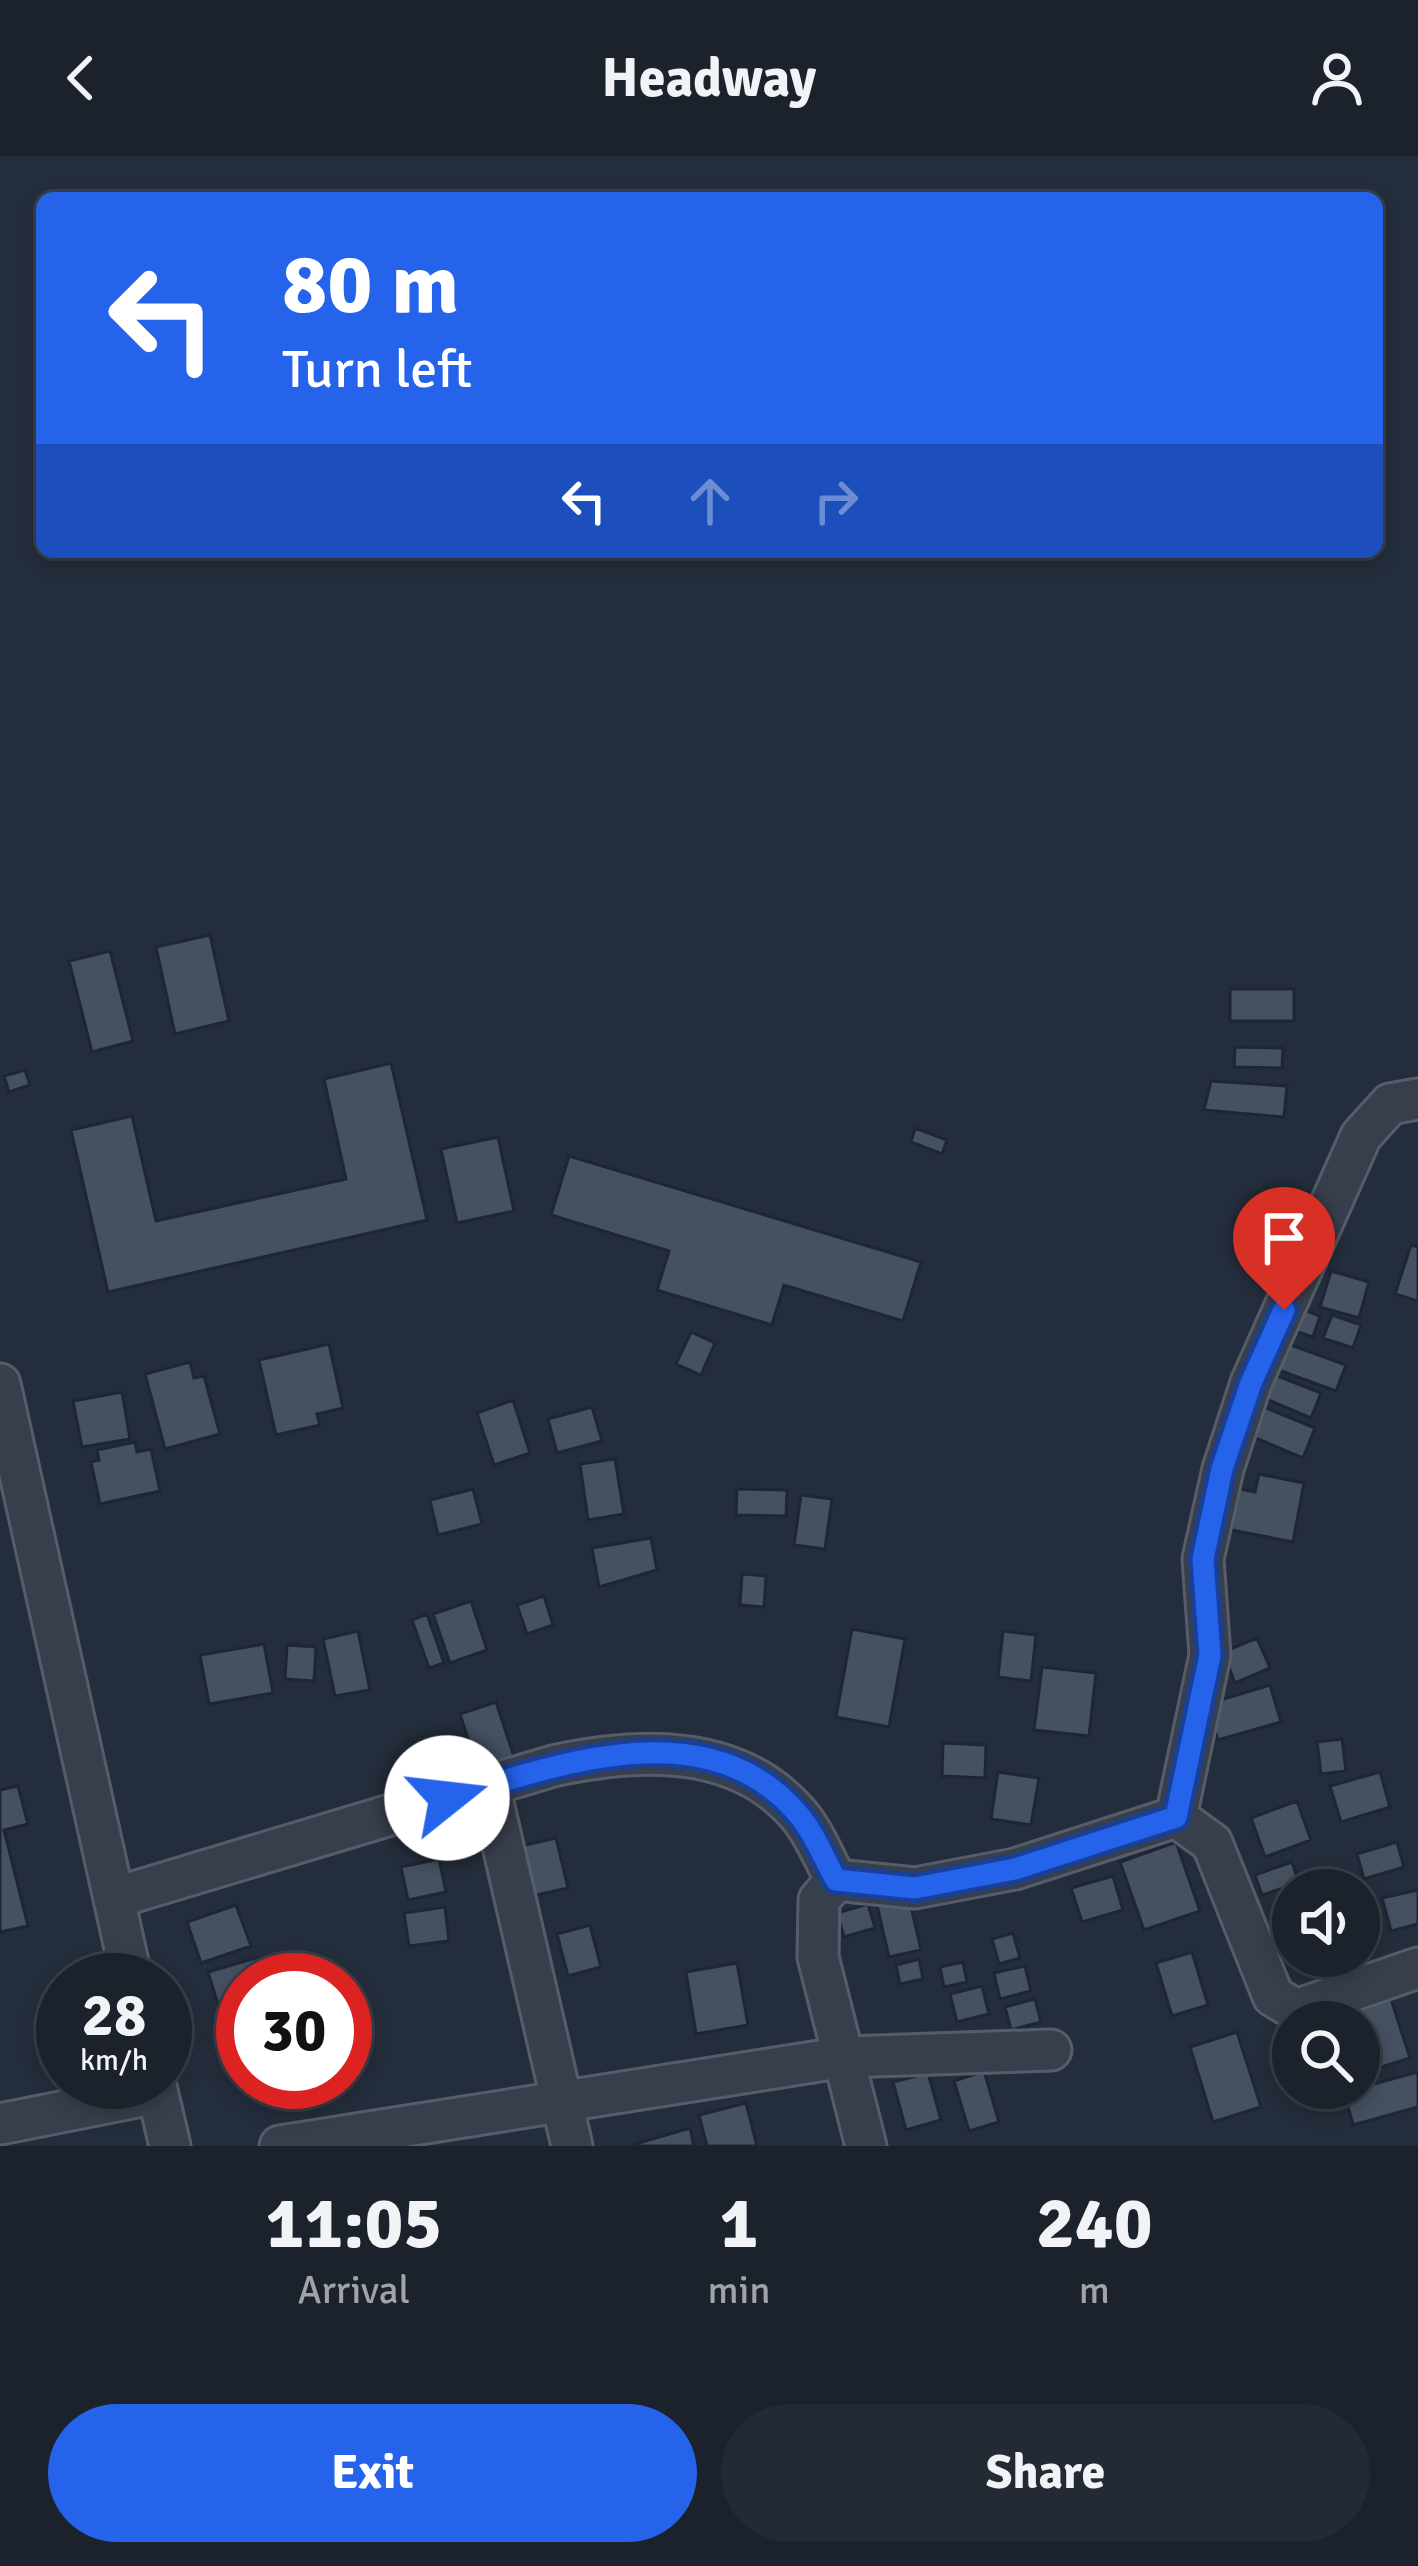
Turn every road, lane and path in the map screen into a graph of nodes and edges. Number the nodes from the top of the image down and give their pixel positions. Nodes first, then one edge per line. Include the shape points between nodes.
1 (1418, 1099) edge
2 (0, 1384) edge
3 (489, 1785) junction
4 (1176, 1817) junction
5 (836, 1880) junction
6 (114, 1898) junction
7 (126, 1953) edge
8 (1418, 1968) edge
9 (1051, 2050) dead end
10 (845, 2057) junction
11 (563, 2099) junction
12 (65, 2109) edge
13 (161, 2109) edge
14 (0, 2124) edge
15 (170, 2146) edge
16 (280, 2146) edge
17 (572, 2146) edge
18 (866, 2146) edge

1 - 4 street via 1390,1104 1361,1136 1251,1383 1222,1469 1203,1559 1210,1655
2 - 6 street
3 - 5 street via 619,1752 666,1751 743,1773 798,1814
3 - 6 street
3 - 11 street
4 - 5 street via 1015,1869 935,1885
4 - 8 street via 1212,1843 1274,1996 1296,2010
5 - 10 street via 819,1900 818,1957
6 - 7 street
9 - 10 street
10 - 11 street
10 - 18 street
11 - 16 street
11 - 17 street
12 - 14 street
13 - 15 street

